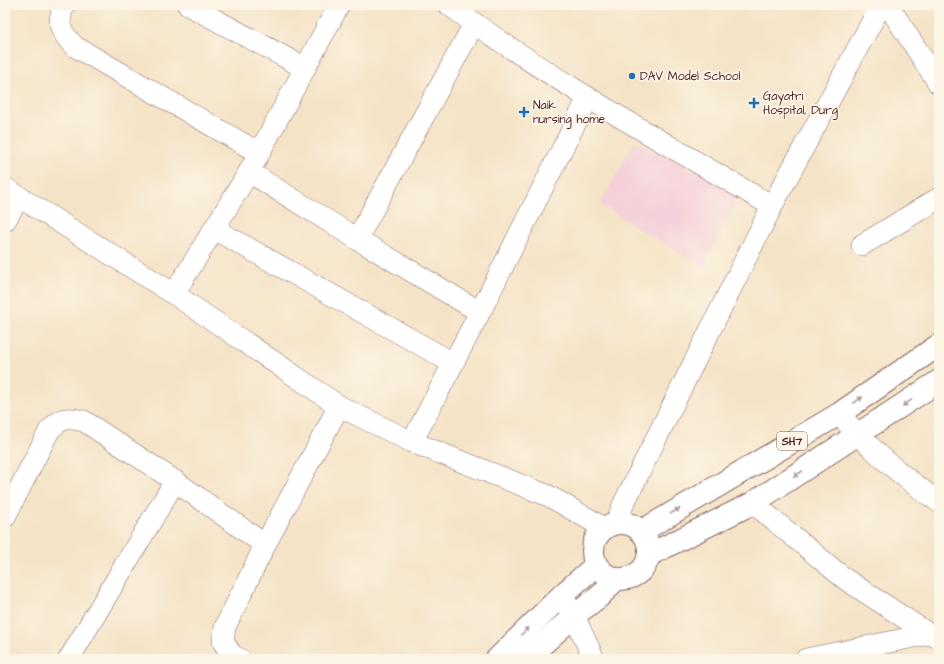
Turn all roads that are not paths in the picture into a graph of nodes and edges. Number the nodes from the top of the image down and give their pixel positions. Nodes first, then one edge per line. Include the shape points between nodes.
1 (64, 5) edge
2 (188, 5) edge
3 (449, 5) edge
4 (881, 5) edge
5 (888, 5) edge
6 (338, 6) edge
7 (474, 24) junction
8 (305, 68) junction
9 (939, 84) edge
10 (588, 98) junction
11 (259, 153) junction
12 (249, 172) junction
13 (12, 193) edge
14 (939, 198) edge
15 (772, 206) junction
16 (5, 221) edge
17 (214, 229) junction
18 (357, 239) junction
19 (862, 245) dead end
20 (174, 294) junction
21 (480, 312) junction
22 (939, 345) edge
23 (453, 363) junction
24 (939, 381) edge
25 (339, 406) junction
26 (839, 414) junction
27 (858, 435) junction
28 (412, 442) junction
29 (176, 481) junction
30 (939, 502) edge
31 (753, 503) junction
32 (5, 517) edge
33 (610, 525) junction
34 (642, 531) junction
35 (264, 545) junction
36 (649, 556) junction
37 (596, 565) junction
38 (616, 579) junction
39 (562, 595) junction
40 (574, 616) junction
41 (934, 636) edge
42 (68, 659) edge
43 (240, 659) edge
44 (497, 659) edge
45 (526, 659) edge
46 (594, 659) edge
47 (806, 659) edge

1 - 11 street via 60,24 64,35 74,46
2 - 8 street
3 - 7 street
4 - 15 street
5 - 9 street
6 - 8 street
7 - 10 street
7 - 18 street
8 - 11 street
10 - 15 street
10 - 21 street
11 - 12 street
12 - 17 street
12 - 18 street
13 - 16 street
13 - 20 street
14 - 19 street
15 - 33 street
17 - 20 street
17 - 23 street
18 - 21 street
20 - 25 street
21 - 23 street
26 -> 22 main road, SH7
23 - 28 street
24 -> 27 main road, SH7
25 - 28 street
25 - 35 street
26 - 27 street
34 -> 26 main road, SH7
27 - 30 street via 915,486
27 -> 31 main road, SH7
28 - 33 street via 549,496
29 - 32 street via 84,421 70,418 59,420 49,431
29 - 35 street
29 - 42 street
31 - 36 main road, SH7
31 - 41 street via 845,579
33 - 34 main road via 630,523
33 - 37 main road via 595,538 592,552
34 - 36 main road via 648,542
35 - 43 street via 225,628 223,642 233,656
36 - 38 main road via 647,564 637,574 625,579
37 - 38 main road via 601,572
37 - 39 main road
38 - 40 main road via 600,596
39 - 40 street
44 -> 39 main road
40 - 45 main road
40 - 46 street
41 - 47 street

